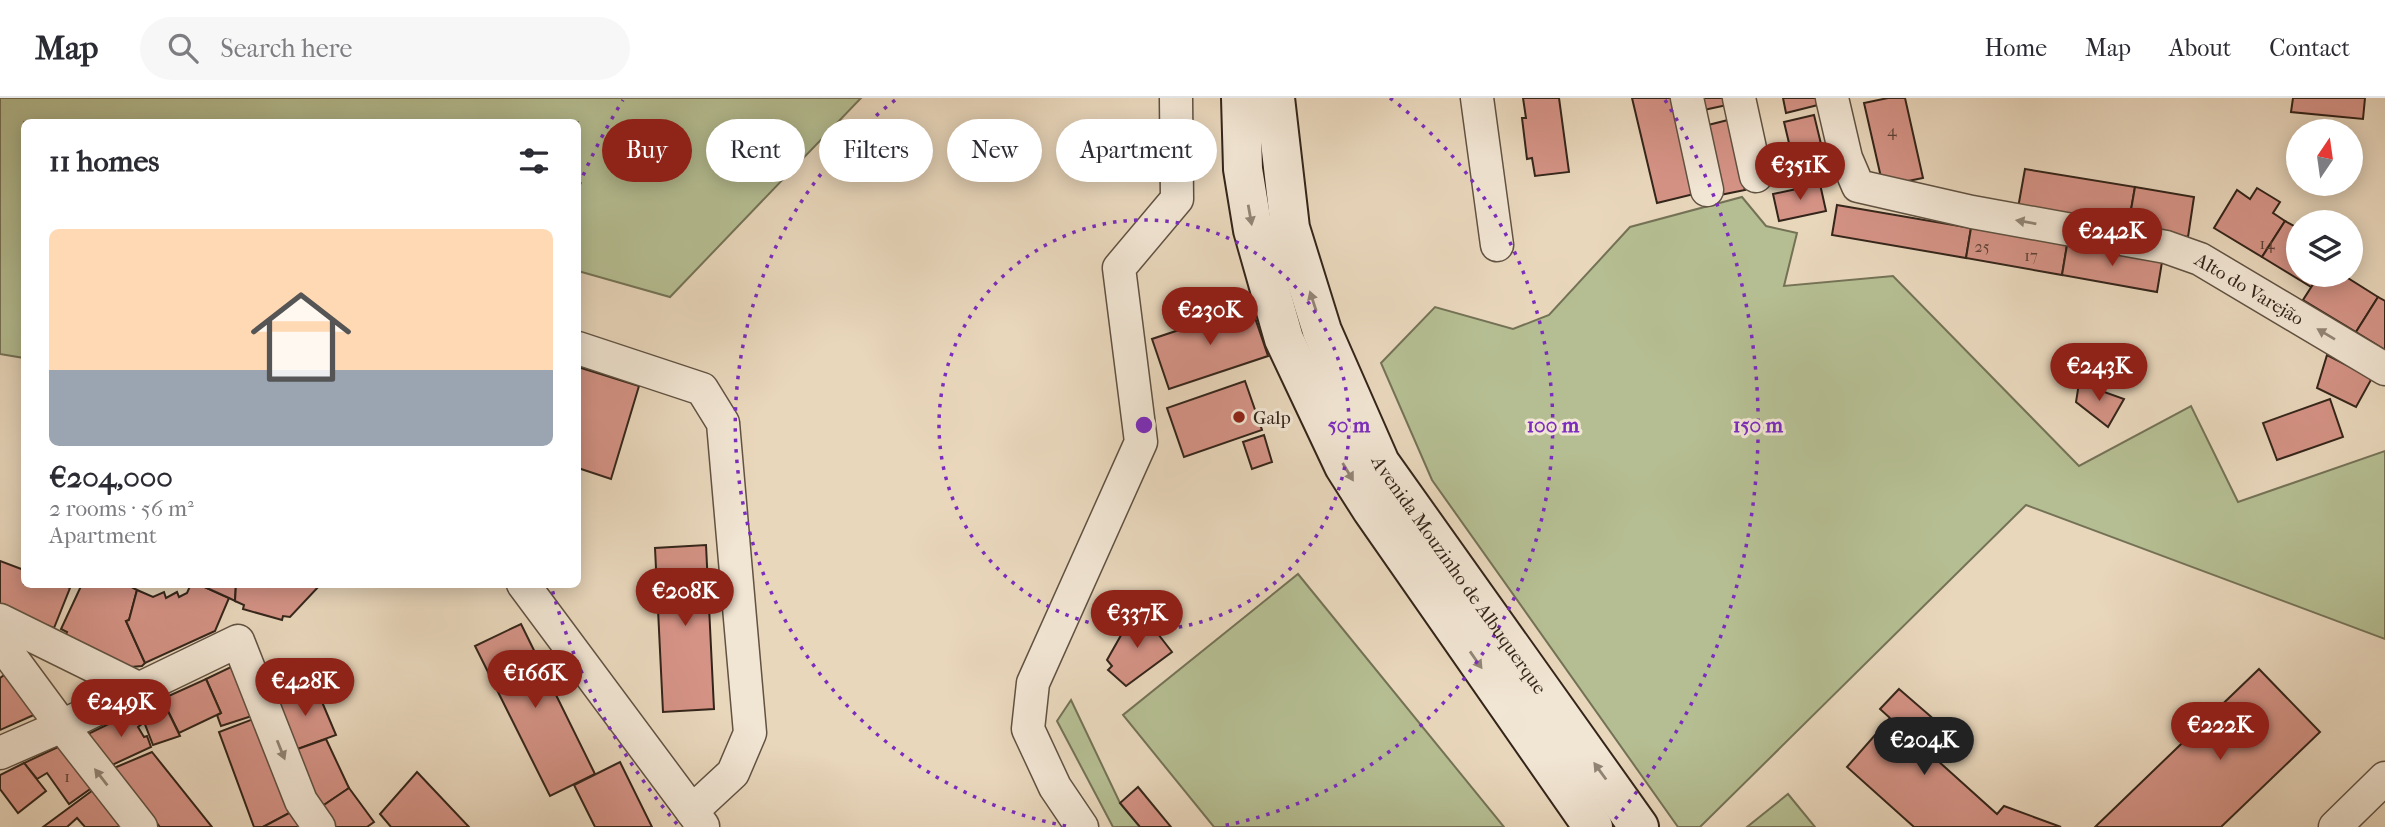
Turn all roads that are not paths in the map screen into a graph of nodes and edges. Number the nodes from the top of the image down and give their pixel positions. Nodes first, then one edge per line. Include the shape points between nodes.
1 (1176, 98) edge
2 (1241, 98) edge
3 (1275, 98) edge
4 (1477, 98) edge
5 (1687, 98) edge
6 (1739, 98) edge
7 (1832, 98) edge
8 (1756, 176) dead end
9 (1707, 190) dead end
10 (1497, 245) dead end
11 (581, 349) edge
12 (2385, 369) edge
13 (526, 588) edge
14 (0, 620) edge
15 (0, 642) edge
16 (140, 689) junction
17 (62, 726) junction
18 (0, 753) edge
19 (2385, 778) edge
20 (698, 819) edge
21 (141, 827) edge
22 (320, 827) edge
23 (1083, 827) edge
24 (1593, 827) edge
25 (1639, 827) edge
26 (2335, 827) edge

1 - 23 street via 1177,199 1119,268 1141,442 1032,683 1028,729 1055,787
2 -> 24 main road, Avenida Mouzinho de Albuquerque via 1243,169 1253,230 1284,339 1339,455 1372,510
25 -> 3 main road, Avenida Mouzinho de Albuquerque via 1380,463 1322,331 1290,228
4 - 10 street
5 - 9 street
6 - 8 street
12 -> 7 street, Alto do Varejão via 2200,259 2166,247 1858,186 1846,158
11 - 20 street via 702,389 723,423 750,733 733,772
13 - 20 street
14 - 16 street
15 - 17 street
16 - 17 street
16 -> 22 street via 238,641 301,801
17 - 18 street
21 -> 17 street
19 - 26 street

